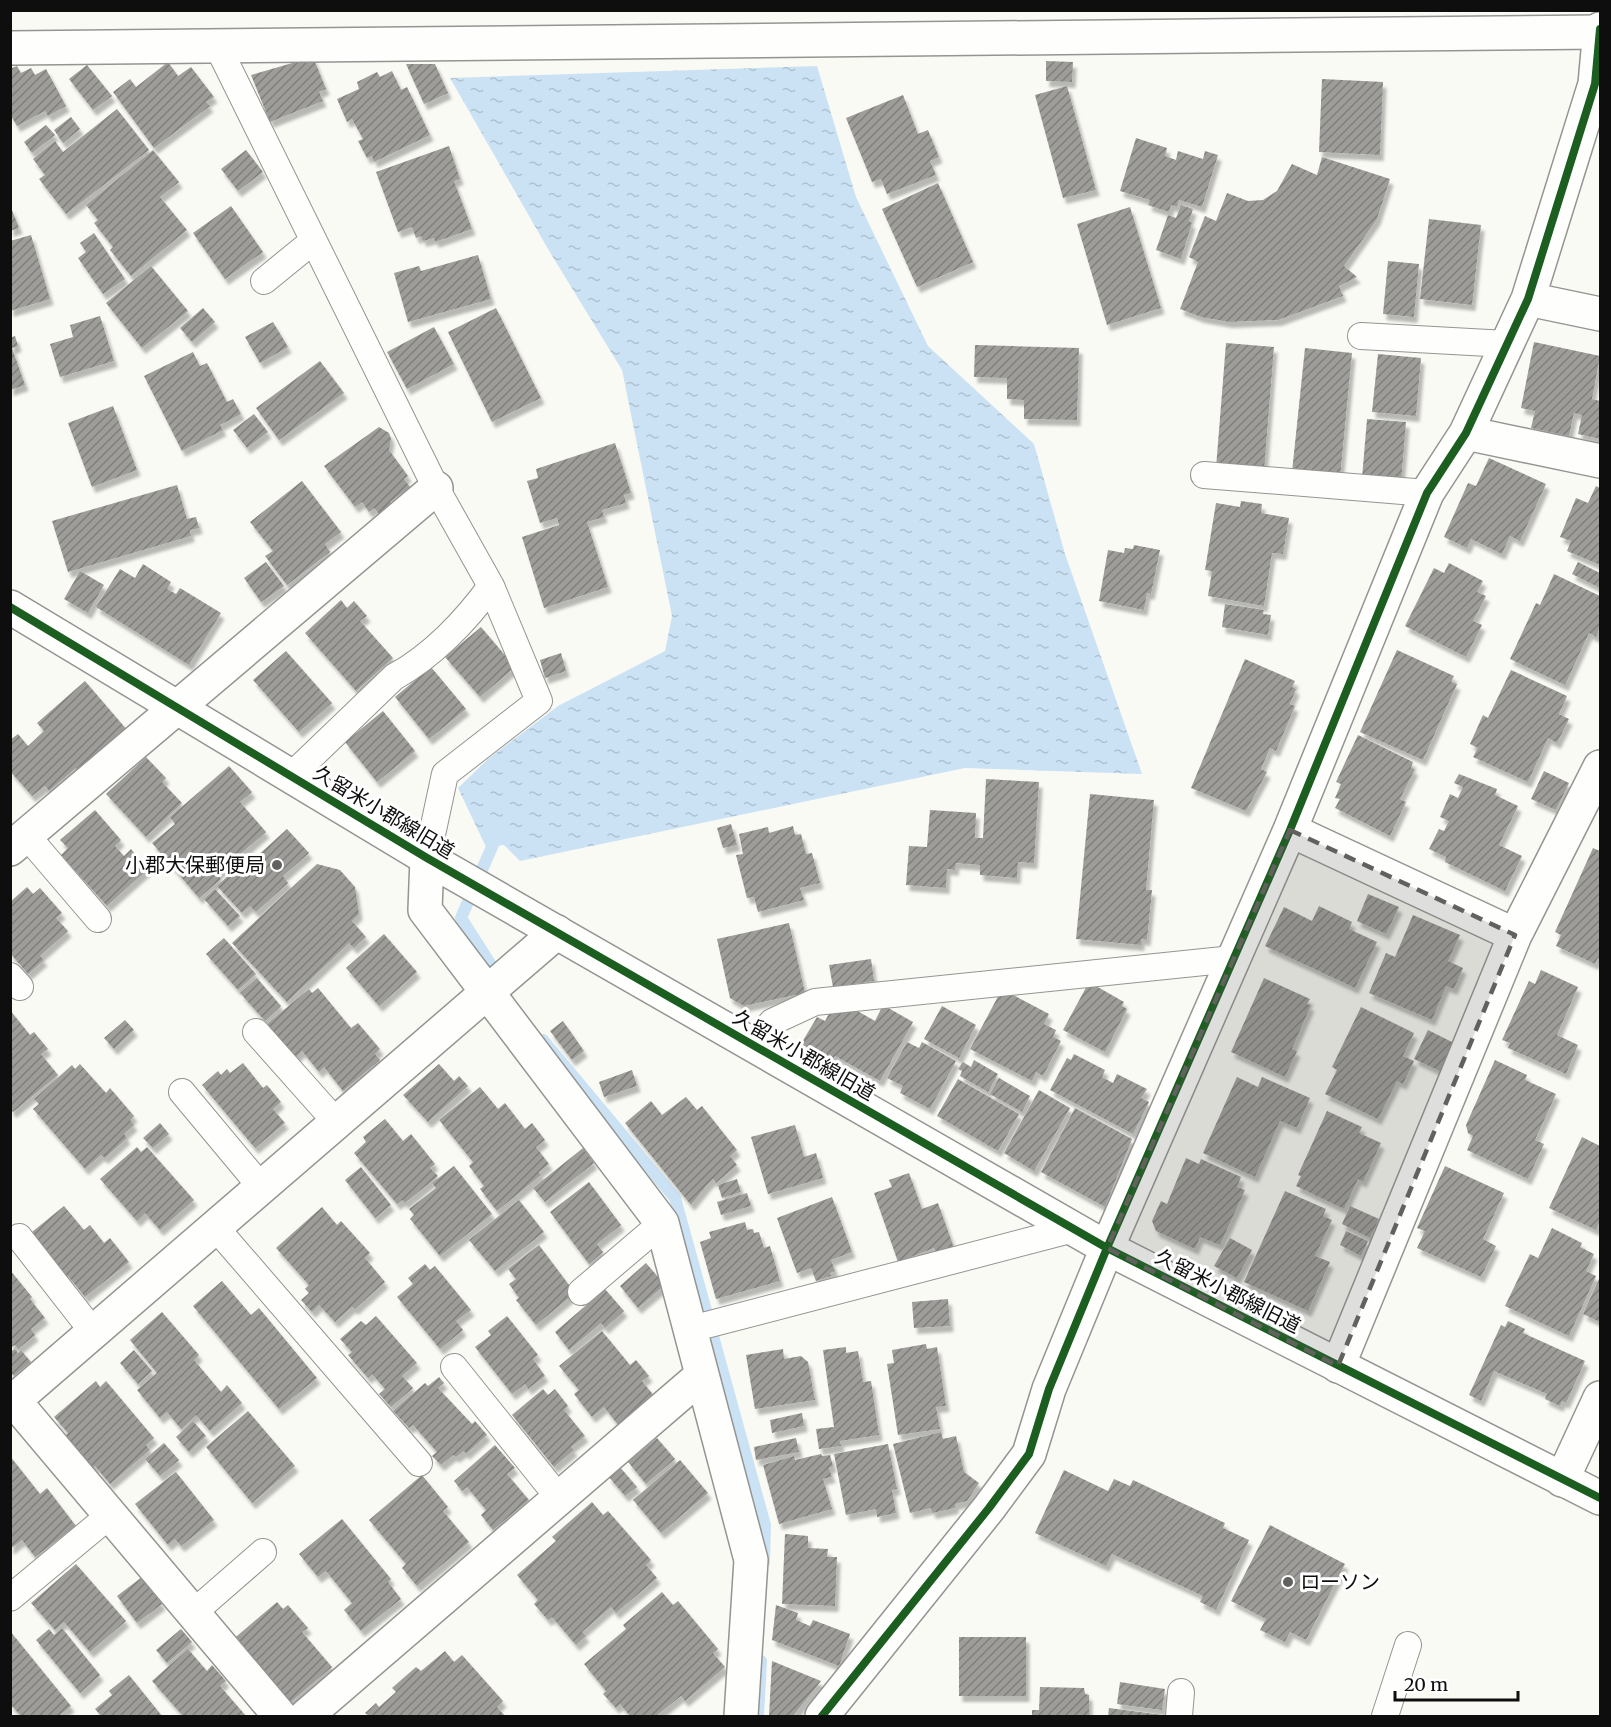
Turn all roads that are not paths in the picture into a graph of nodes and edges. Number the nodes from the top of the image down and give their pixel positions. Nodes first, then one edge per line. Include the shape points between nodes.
1 (1600, 31) edge
2 (217, 45) junction
3 (10, 48) edge
4 (1598, 85) edge
5 (313, 241) junction
6 (264, 281) dead end
7 (1528, 299) junction
8 (1600, 314) edge
9 (1361, 336) dead end
10 (1507, 344) junction
11 (1466, 433) junction
12 (1600, 460) edge
13 (1204, 475) dead end
14 (436, 488) junction
15 (1427, 493) junction
16 (491, 586) junction
17 (10, 607) edge
18 (179, 708) junction
19 (1600, 767) edge
20 (291, 776) junction
21 (1290, 830) junction
22 (19, 842) edge
23 (427, 858) junction
24 (98, 919) dead end
25 (557, 932) junction
26 (1515, 935) junction
27 (1233, 959) junction
28 (487, 995) junction
29 (256, 1032) dead end
30 (753, 1045) junction
31 (182, 1092) dead end
32 (337, 1123) junction
33 (262, 1188) junction
34 (662, 1223) junction
35 (216, 1228) junction
36 (1074, 1229) junction
37 (19, 1237) dead end
38 (1107, 1248) junction
39 (581, 1293) dead end
40 (691, 1329) junction
41 (94, 1333) junction
42 (454, 1366) dead end
43 (1338, 1366) junction
44 (702, 1376) junction
45 (1600, 1398) edge
46 (12, 1401) edge
47 (419, 1463) dead end
48 (1562, 1480) junction
49 (559, 1498) junction
50 (1600, 1498) edge
51 (110, 1515) junction
52 (263, 1552) dead end
53 (10, 1598) edge
54 (193, 1613) junction
55 (1408, 1645) dead end
56 (280, 1716) edge
57 (306, 1716) edge
58 (741, 1716) edge
59 (822, 1716) edge
60 (1385, 1716) edge

1 - 2 street
1 - 4 street
2 - 3 street
2 - 5 lane
4 - 7 street
5 - 6 lane
5 - 14 lane
7 - 8 street
7 - 10 street
9 - 10 lane
10 - 11 street
11 - 12 street
11 - 15 street
13 - 15 lane
14 - 16 lane
14 - 18 street
15 - 21 street
16 - 20 lane via 473,612 414,666 394,676
16 - 23 lane via 538,701 446,774
17 - 18 street, 久留米小郡線旧道
18 - 20 street, 久留米小郡線旧道
18 - 22 street
19 - 26 street
20 - 23 street, 久留米小郡線旧道
21 - 26 street
21 - 27 street
22 - 24 lane
23 - 25 street, 久留米小郡線旧道
23 - 28 street via 425,910
25 - 28 street
25 - 30 street, 久留米小郡線旧道
26 - 43 street
27 - 30 lane via 815,1002 772,1022
27 - 38 street
28 - 32 street
28 - 34 street
29 - 32 lane
30 - 36 street, 久留米小郡線旧道
31 - 33 lane
32 - 33 street
33 - 35 street
34 - 39 lane
34 - 40 street
35 - 41 street
35 - 47 lane
36 - 38 street, 久留米小郡線旧道
36 - 40 lane
37 - 41 lane
38 - 43 street, 久留米小郡線旧道
38 - 59 street via 1049,1389 1029,1454
40 - 44 street
41 - 46 street
42 - 49 lane
43 - 48 street, 久留米小郡線旧道
44 - 49 street
44 - 58 street via 751,1560
45 - 48 street
46 - 51 street
48 - 50 street, 久留米小郡線旧道
49 - 57 street
51 - 53 lane
51 - 54 street
52 - 54 lane
54 - 56 street
55 - 60 lane

